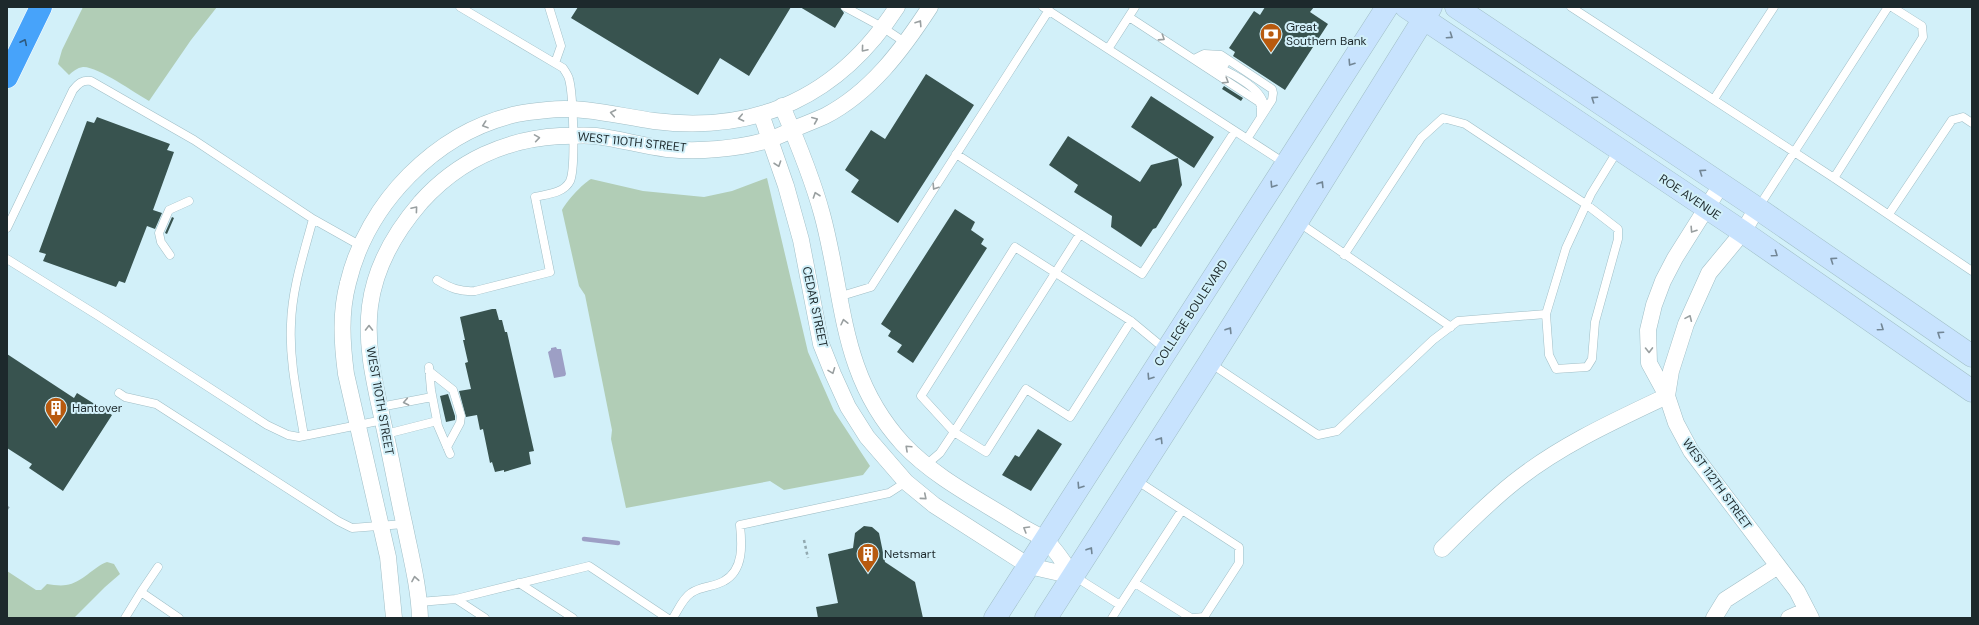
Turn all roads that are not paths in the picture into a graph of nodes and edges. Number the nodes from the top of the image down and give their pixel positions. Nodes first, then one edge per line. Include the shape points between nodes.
1 (40, 7) edge
2 (460, 7) edge
3 (550, 7) edge
4 (845, 7) edge
5 (897, 7) edge
6 (930, 7) edge
7 (1135, 7) edge
8 (1387, 7) edge
9 (1406, 7) edge
10 (1456, 7) edge
11 (1571, 7) edge
12 (1774, 7) edge
13 (1888, 7) edge
14 (1892, 7) edge
15 (1046, 9) edge
16 (1427, 13) edge
17 (1129, 16) junction
18 (882, 27) junction
19 (906, 43) junction
20 (1108, 49) junction
21 (1194, 59) junction
22 (555, 63) junction
23 (7, 77) edge
24 (1714, 99) junction
25 (782, 106) junction
26 (572, 109) junction
27 (1263, 113) junction
28 (761, 114) junction
29 (1972, 123) edge
30 (792, 130) junction
31 (1235, 131) junction
32 (572, 136) junction
33 (770, 139) junction
34 (1247, 139) junction
35 (1619, 149) junction
36 (1795, 152) junction
37 (956, 154) junction
38 (1287, 164) junction
39 (1834, 178) junction
40 (1721, 185) junction
41 (189, 201) dead end
42 (1587, 205) junction
43 (1707, 208) junction
44 (1757, 208) junction
45 (1889, 214) junction
46 (314, 219) junction
47 (1297, 222) junction
48 (7, 228) edge
49 (1743, 232) junction
50 (1080, 234) junction
51 (361, 246) junction
52 (170, 255) dead end
53 (1344, 255) junction
54 (7, 259) edge
55 (1972, 271) edge
56 (1056, 272) junction
57 (437, 280) dead end
58 (838, 297) junction
59 (1546, 314) junction
60 (1131, 321) junction
61 (1451, 327) junction
62 (1167, 351) junction
63 (1972, 356) edge
64 (1209, 363) junction
65 (1972, 392) edge
66 (119, 393) dead end
67 (1667, 396) junction
68 (432, 397) junction
69 (383, 420) junction
70 (437, 422) junction
71 (357, 426) junction
72 (954, 432) junction
73 (304, 436) junction
74 (926, 465) junction
75 (1134, 480) junction
76 (906, 482) junction
77 (1182, 510) junction
78 (404, 524) junction
79 (380, 527) junction
80 (1046, 540) junction
81 (1442, 549) dead end
82 (1029, 566) junction
83 (1778, 566) junction
84 (158, 568) dead end
85 (1073, 576) junction
86 (518, 583) junction
87 (1134, 583) junction
88 (141, 592) junction
89 (456, 599) junction
90 (419, 602) junction
91 (1120, 604) junction
92 (1809, 614) edge
93 (125, 618) edge
94 (179, 618) edge
95 (394, 618) edge
96 (420, 618) edge
97 (485, 618) edge
98 (573, 618) edge
99 (667, 618) edge
100 (673, 618) edge
101 (995, 618) edge
102 (1046, 618) edge
103 (1112, 618) edge
104 (1193, 618) edge
105 (1714, 618) edge
106 (1789, 618) edge

23 -> 1 highway
2 - 22 lane
3 - 22 lane via 561,46
4 - 18 lane
5 - 18 street, WEST 110TH STREET
19 -> 6 street, WEST 110TH STREET
7 - 17 lane
8 -> 38 main road, COLLEGE BOULEVARD
9 - 16 main road, ROE AVENUE
40 -> 10 main road
11 - 24 lane
12 - 24 lane
13 - 36 lane
14 - 39 lane via 1922,26 1923,37
15 - 20 lane
15 - 37 lane
16 -> 35 main road, ROE AVENUE
47 -> 16 main road
17 - 20 lane
17 -> 21 lane
18 - 19 lane
18 -> 25 street, WEST 110TH STREET via 859,55 832,80 803,98
30 -> 19 street, WEST 110TH STREET via 826,115 856,95 885,70
20 - 31 lane
21 -> 27 lane via 1259,102
21 - 27 lane via 1204,54 1221,55 1272,89 1272,100
22 - 26 lane via 563,68 569,78
24 - 36 lane
25 - 28 street, WEST 110TH STREET
25 - 30 street, CEDAR STREET
28 -> 26 street, WEST 110TH STREET via 730,121 681,123
26 - 32 lane
26 -> 51 street, WEST 110TH STREET via 517,114 478,127 448,144 420,165 394,191 382,207
27 - 34 lane
28 - 33 street, CEDAR STREET
29 - 45 lane via 1963,117 1952,120
30 - 33 street, WEST 110TH STREET
58 -> 30 street, CEDAR STREET via 822,214
31 - 34 lane
31 - 50 lane via 1142,274
32 - 33 street, WEST 110TH STREET via 595,136 667,149 728,147
32 - 57 lane via 573,169 570,181 562,190 535,197 550,272 464,292
69 -> 32 street, WEST 110TH STREET via 371,362 370,305 389,248 407,219 433,190 465,164 487,152 532,139
33 -> 76 street, CEDAR STREET via 801,240 822,344 832,374 848,407 867,437
34 - 38 lane
35 - 42 lane
35 - 43 main road, ROE AVENUE
36 - 39 lane
36 - 44 lane
37 - 50 lane
37 -> 58 lane via 871,287
38 -> 62 main road, COLLEGE BOULEVARD
39 - 45 lane
40 - 43 street, WEST 112TH STREET
40 - 44 main road
41 - 52 lane via 169,210 159,233 161,242
42 - 53 lane via 1465,124 1443,118 1421,138
42 - 59 lane via 1566,248
42 - 59 lane via 1618,229 1618,239 1595,322 1592,359 1587,367 1556,369 1548,356
43 - 49 main road, ROE AVENUE
43 -> 67 street, WEST 112TH STREET via 1675,258 1654,305 1648,330 1649,363
44 - 49 street, WEST 112TH STREET
63 -> 44 main road
45 - 55 lane
46 - 48 lane via 194,140 91,81 85,80 78,83 73,90
46 - 51 lane
46 - 73 lane via 299,268 291,324 292,365
47 - 53 lane
64 -> 47 main road
49 -> 65 main road, ROE AVENUE
67 -> 49 street, WEST 112TH STREET via 1671,371 1686,324 1709,273
50 - 56 lane
51 - 71 street, WEST 110TH STREET via 348,282 342,320 342,346
53 - 61 lane
54 - 73 lane via 267,425 288,435
56 - 60 lane
56 - 72 lane
56 - 72 lane via 1015,246 921,396
74 -> 58 street, CEDAR STREET via 903,444 876,407 858,375
59 - 61 lane via 1458,321
60 - 62 lane
60 - 72 lane via 1070,417 1026,389 986,452
61 - 64 lane via 1433,340 1338,431 1318,435
62 -> 80 main road, COLLEGE BOULEVARD
75 -> 64 main road
66 - 79 lane via 125,397 156,404 338,521 352,528
67 - 81 street via 1594,431 1514,482 1483,508
67 - 83 street, WEST 112TH STREET via 1676,424 1691,451
68 -> 69 lane
68 - 70 lane
68 - 70 lane via 429,368 453,390 461,416 448,451
69 - 70 lane
69 - 71 lane
69 - 78 street, WEST 110TH STREET
71 - 73 lane
71 - 79 street, WEST 110TH STREET
72 - 74 lane via 940,453
74 - 76 street
80 -> 74 street, CEDAR STREET
75 - 77 lane
85 -> 75 main road
76 -> 82 street, CEDAR STREET via 934,505
76 - 100 lane via 889,493 740,525 743,546 740,560 734,570 724,581 690,594
77 - 87 lane
77 - 104 lane via 1239,547 1239,563 1204,617
78 - 79 lane
90 -> 78 street, WEST 110TH STREET
79 - 95 street, WEST 110TH STREET via 388,557
80 - 82 main road, COLLEGE BOULEVARD
80 - 85 street, CEDAR STREET
82 - 85 street, CEDAR STREET
82 - 101 main road, COLLEGE BOULEVARD
83 - 92 street, WEST 112TH STREET via 1797,591
83 - 105 street via 1725,600
84 - 88 lane
85 - 91 lane
85 - 102 main road
86 - 89 lane
86 - 98 lane
86 - 99 lane via 589,566
87 - 91 lane
87 - 104 lane
88 - 93 lane
88 - 94 lane
89 - 90 lane
89 - 97 lane
90 - 96 street, WEST 110TH STREET
91 - 103 lane
92 - 106 street, WEST 112TH STREET

